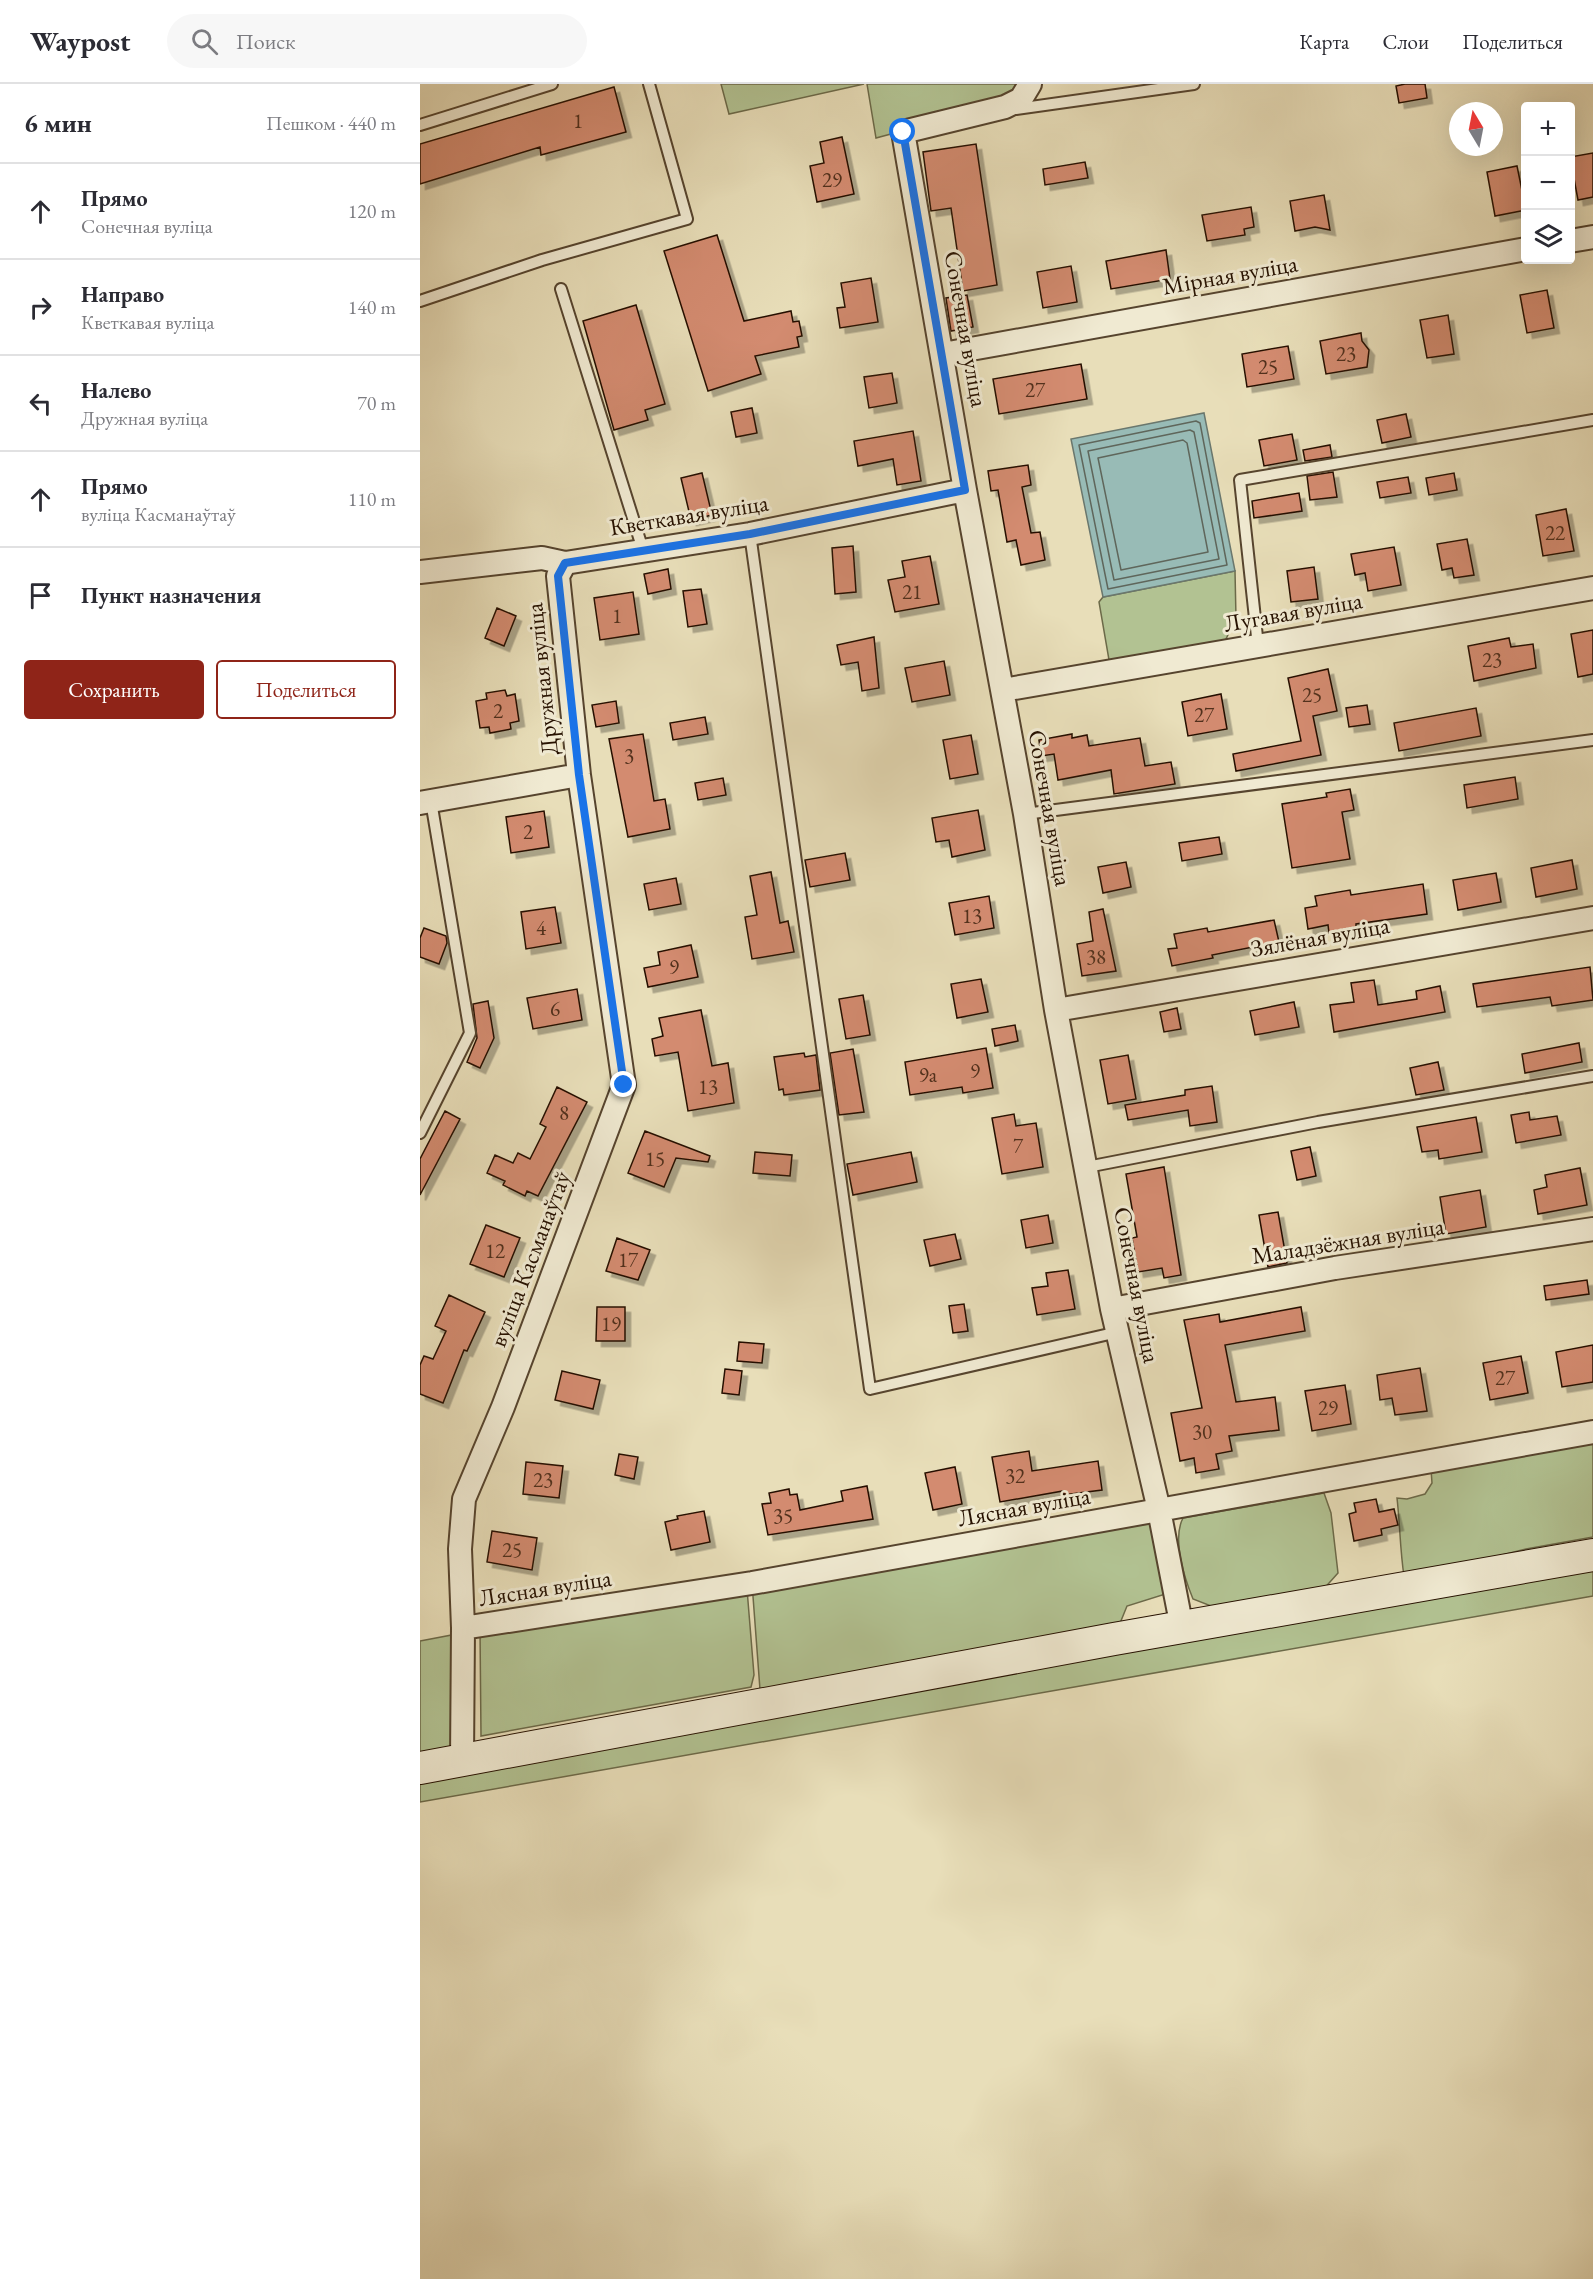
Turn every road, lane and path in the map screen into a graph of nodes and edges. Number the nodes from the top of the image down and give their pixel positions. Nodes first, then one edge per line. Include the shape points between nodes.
1 (550, 84) edge
2 (649, 84) edge
3 (1030, 84) edge
4 (1194, 84) edge
5 (982, 114) junction
6 (420, 125) edge
7 (1593, 237) edge
8 (1575, 240) edge
9 (1521, 250) edge
10 (561, 289) dead end
11 (420, 302) edge
12 (943, 354) junction
13 (1593, 420) edge
14 (965, 490) junction
15 (750, 534) junction
16 (643, 550) junction
17 (565, 563) junction
18 (420, 572) edge
19 (1593, 588) edge
20 (1258, 646) junction
21 (1002, 690) junction
22 (1593, 740) edge
23 (579, 775) junction
24 (426, 802) edge
25 (1025, 814) junction
26 (1593, 918) edge
27 (1056, 1010) junction
28 (1593, 1076) edge
29 (420, 1133) edge
30 (1087, 1167) junction
31 (1593, 1229) edge
32 (1112, 1309) junction
33 (1118, 1332) junction
34 (1593, 1432) edge
35 (1159, 1510) junction
36 (1593, 1555) edge
37 (463, 1628) junction
38 (1182, 1628) junction
39 (462, 1760) junction
40 (420, 1767) edge

1 - 6 lane
2 - 11 lane via 687,219 542,260
3 - 5 street, Сонечная вуліца via 1021,99
4 - 5 lane
5 - 12 street, Сонечная вуліца via 903,132
7 - 8 street
9 - 12 street, Мірная вуліца
10 - 16 lane
12 - 14 street, Сонечная вуліца
13 - 20 lane via 1239,480
14 - 15 street, Кветкавая вуліца
14 - 21 street, Сонечная вуліца
15 - 16 street, Кветкавая вуліца
15 - 33 lane via 870,1389
16 - 17 street, Кветкавая вуліца
17 - 18 street, Кветкавая вуліца via 542,558
17 - 23 street, Дружная вуліца via 558,576
19 - 20 street, Лугавая вуліца
20 - 21 street, Лугавая вуліца
21 - 25 street, Сонечная вуліца
22 - 25 lane
23 - 24 street, Дружная вуліца
23 - 37 street, вуліца Касманаўтаў via 624,1085 503,1407 464,1499 460,1549
24 - 29 lane via 470,1033
25 - 27 street, Сонечная вуліца
26 - 27 street, Зялёная вуліца
27 - 30 street, Сонечная вуліца
28 - 30 lane via 1318,1122
30 - 32 street, Сонечная вуліца
31 - 32 street, Маладзёжная вуліца via 1335,1268
32 - 33 street, Сонечная вуліца
33 - 35 street, Сонечная вуліца
34 - 35 street, Лясная вуліца
35 - 37 street, Лясная вуліца via 752,1583
35 - 38 street, Сонечная вуліца
36 - 38 main road
37 - 39 street, вуліца Касманаўтаў
38 - 39 main road
39 - 40 main road

